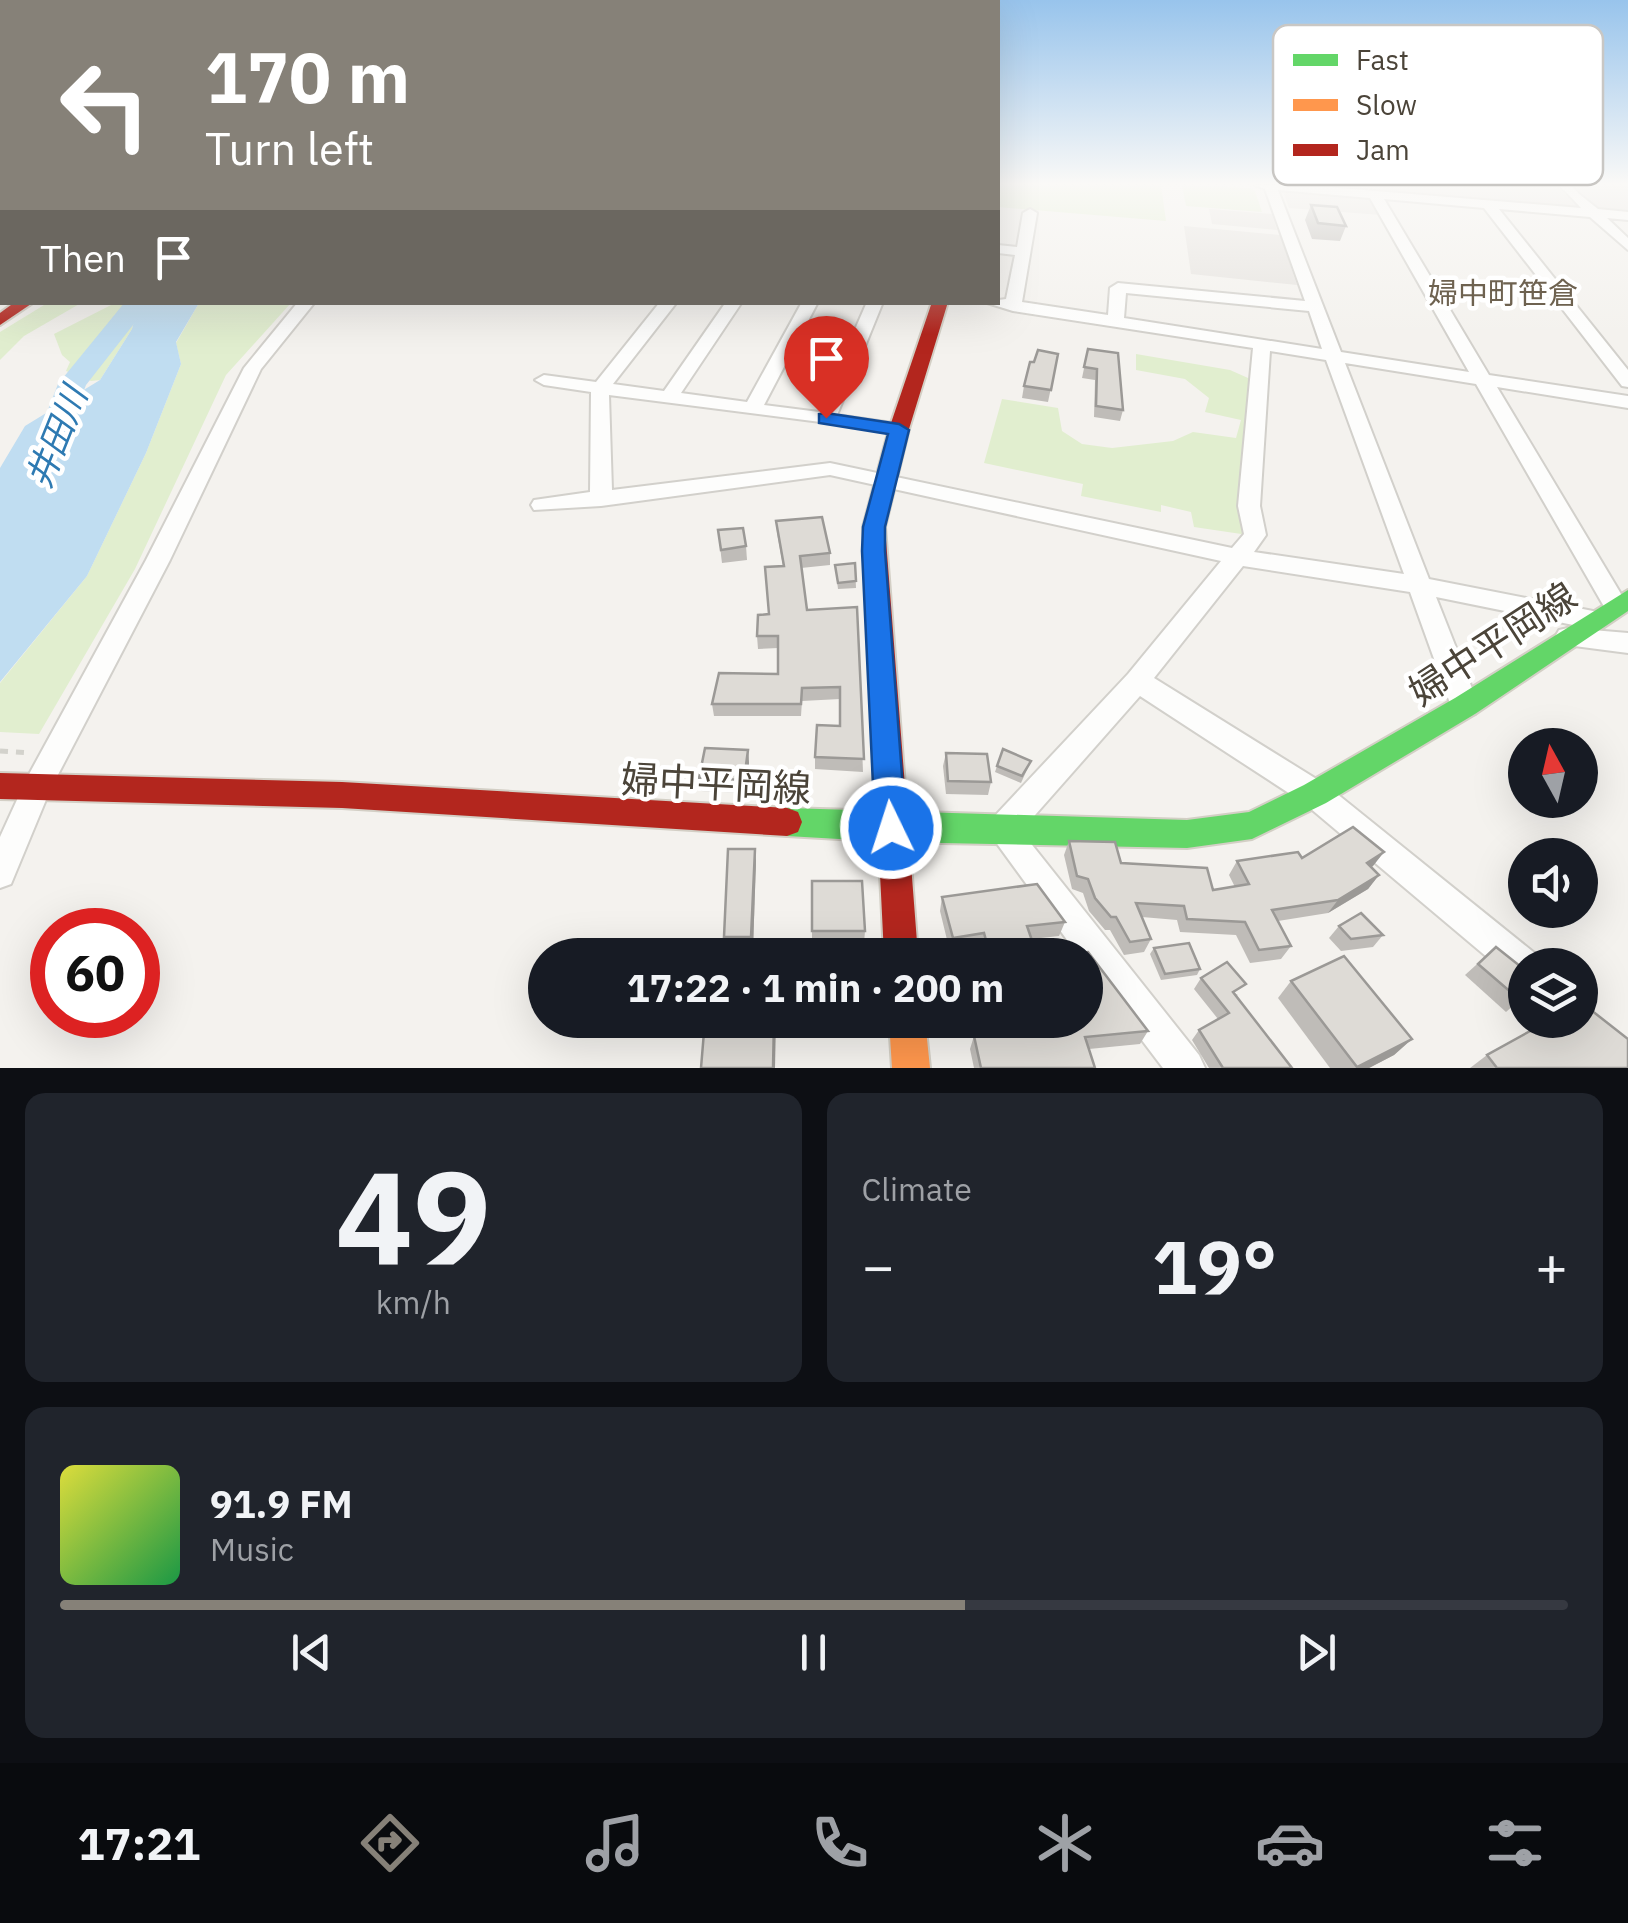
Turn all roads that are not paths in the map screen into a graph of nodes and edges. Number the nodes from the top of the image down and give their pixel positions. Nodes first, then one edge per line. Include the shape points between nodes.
1 (1026, 235) edge
2 (1288, 235) edge
3 (1398, 235) edge
4 (1512, 235) edge
5 (1000, 249) edge
6 (1023, 252) junction
7 (1000, 304) edge
8 (23, 305) edge
9 (305, 305) edge
10 (668, 305) edge
11 (732, 305) edge
12 (808, 305) edge
13 (874, 305) edge
14 (939, 305) edge
15 (1013, 306) junction
16 (1315, 308) junction
17 (0, 320) edge
18 (1116, 322) junction
19 (1262, 346) junction
20 (1333, 357) junction
21 (1482, 379) junction
22 (544, 380) dead end
23 (1628, 382) edge
24 (600, 388) junction
25 (670, 396) junction
26 (1628, 402) edge
27 (753, 408) junction
28 (826, 418) junction
29 (899, 430) junction
30 (884, 482) junction
31 (600, 499) junction
32 (542, 505) dead end
33 (1237, 557) junction
34 (1420, 586) junction
35 (1622, 601) edge
36 (1592, 620) junction
37 (1568, 637) junction
38 (1628, 643) edge
39 (1137, 681) junction
40 (1464, 706) junction
41 (0, 786) edge
42 (37, 788) junction
43 (1315, 794) junction
44 (891, 828) junction
45 (1002, 830) junction
46 (0, 874) edge
47 (901, 938) edge
48 (1508, 953) edge
49 (908, 1038) edge
50 (911, 1068) edge
51 (1186, 1068) edge

1 - 6 street
2 - 16 street
3 - 21 street
4 - 23 street
5 - 6 street
6 - 15 street
7 - 15 street
8 - 17 main road
9 - 42 street via 253,368
10 - 24 street
11 - 25 street
12 - 27 street
13 - 28 street
14 - 29 main road
15 - 18 street
16 - 18 street via 1118,288
16 - 20 street
18 - 19 street
19 - 20 street
19 - 33 street via 1249,506 1255,535
20 - 21 street
20 - 34 street
21 - 26 street
21 - 35 street
22 - 24 street
24 - 25 street
24 - 31 street
25 - 27 street
27 - 28 street
28 - 29 street
29 - 30 main road
30 - 31 street via 830,469
30 - 33 street
30 - 44 main road via 873,551
31 - 32 street
33 - 34 street
33 - 39 street
34 - 36 street
34 - 40 street
35 - 36 main road, 婦中平岡線
36 - 37 main road, 婦中平岡線
37 - 38 street
37 - 40 main road, 婦中平岡線
39 - 43 street
39 - 45 street
40 - 43 main road, 婦中平岡線
41 - 42 main road, 婦中平岡線
42 - 44 main road, 婦中平岡線 via 342,795
42 - 46 street
43 - 45 main road, 婦中平岡線 via 1252,826 1188,834
43 - 48 street
44 - 45 main road, 婦中平岡線
44 - 47 main road
45 - 51 street
49 - 50 main road

